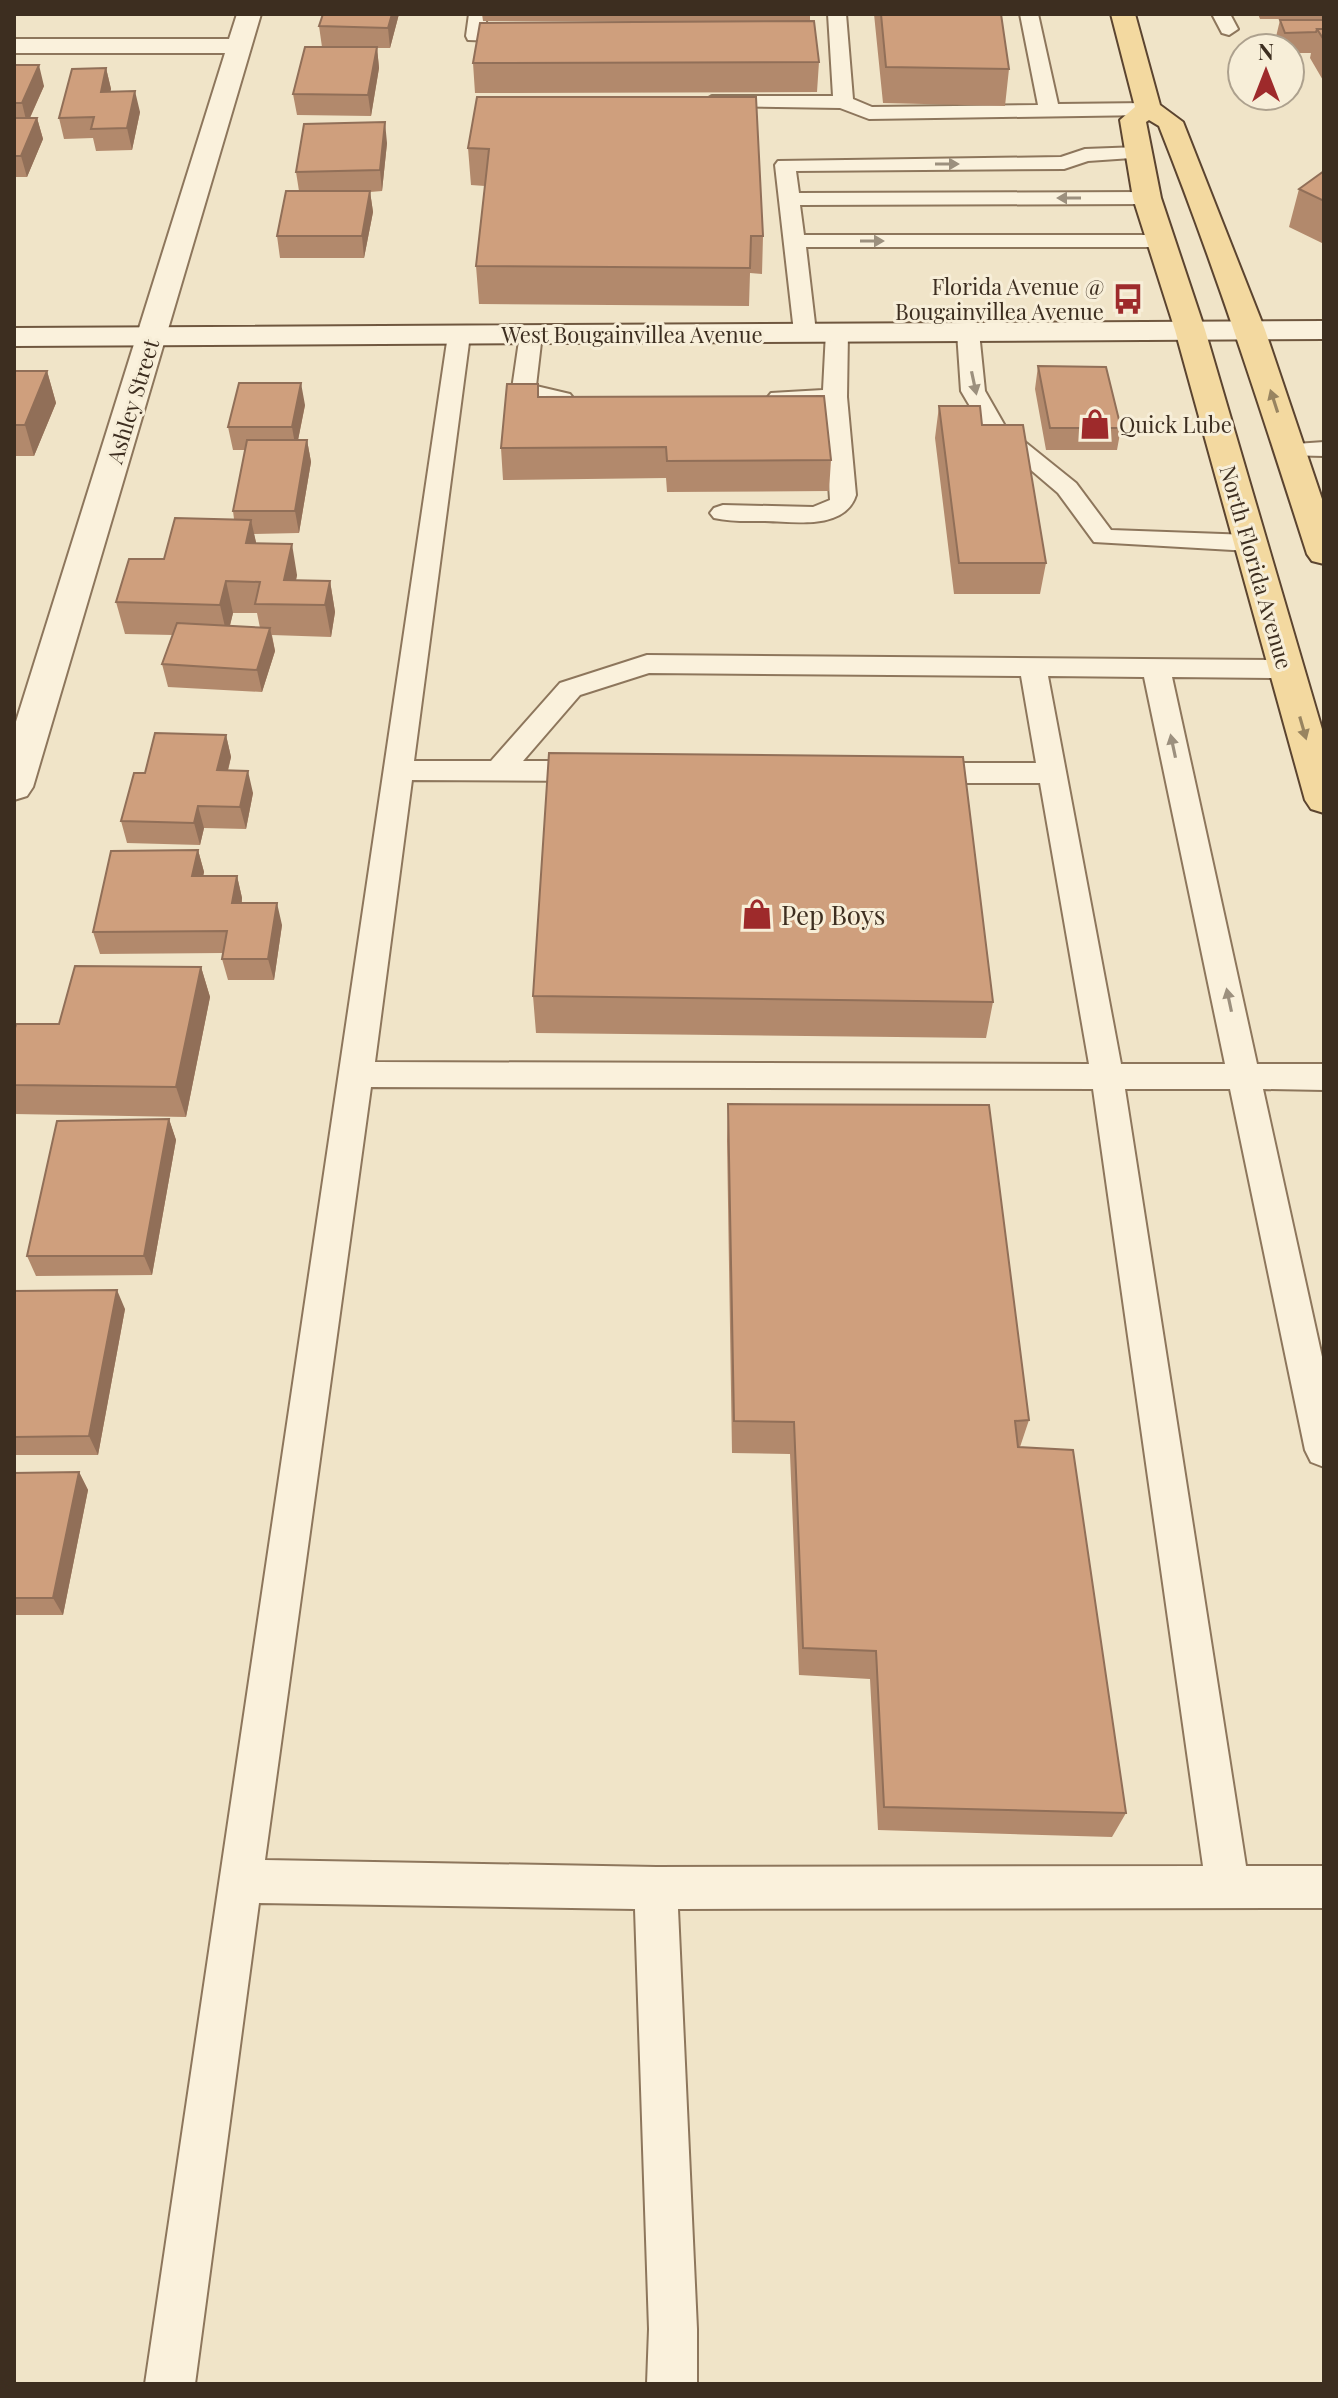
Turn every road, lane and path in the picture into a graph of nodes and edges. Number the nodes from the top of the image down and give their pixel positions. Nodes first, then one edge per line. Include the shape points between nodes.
1 (249, 14) edge
2 (478, 14) edge
3 (1029, 14) edge
4 (1123, 14) edge
5 (833, 28) edge
6 (538, 36) edge
7 (14, 46) edge
8 (239, 46) junction
9 (685, 102) edge
10 (843, 102) junction
11 (1148, 109) junction
12 (1050, 112) junction
13 (1139, 153) junction
14 (1147, 198) junction
15 (789, 199) junction
16 (794, 241) junction
17 (1161, 241) junction
18 (1190, 330) junction
19 (1250, 330) junction
20 (1324, 330) edge
21 (805, 332) junction
22 (837, 332) junction
23 (968, 332) junction
24 (531, 334) junction
25 (459, 335) junction
26 (14, 337) edge
27 (152, 337) junction
28 (835, 397) junction
29 (586, 398) edge
30 (758, 398) edge
31 (1324, 449) edge
32 (1290, 450) junction
33 (1315, 499) edge
34 (723, 513) dead end
35 (1250, 543) junction
36 (1324, 554) edge
37 (1033, 667) junction
38 (1156, 668) junction
39 (1286, 669) junction
40 (31, 673) edge
41 (398, 770) junction
42 (499, 771) junction
43 (625, 771) edge
44 (894, 772) edge
45 (1052, 773) junction
46 (14, 787) edge
47 (1324, 800) edge
48 (357, 1074) junction
49 (1107, 1076) junction
50 (1246, 1076) junction
51 (1324, 1077) edge
52 (1324, 1450) edge
53 (241, 1881) junction
54 (1324, 1887) edge
55 (656, 1888) junction
56 (1228, 1888) junction
57 (170, 2384) edge
58 (672, 2384) edge

1 - 8 street, Ashley Street
2 - 6 lane via 475,36
3 - 12 lane
4 - 11 main road
5 - 10 lane
7 - 8 street
8 - 27 street, Ashley Street
9 - 10 lane
10 - 12 lane via 869,113
11 - 12 lane
11 - 13 main road, North Florida Avenue via 1133,120
11 - 19 main road via 1170,122
13 - 14 main road, North Florida Avenue
15 -> 13 lane via 785,165 1064,163 1085,155
14 -> 15 lane
14 - 17 main road, North Florida Avenue
15 - 16 lane
16 -> 17 lane
16 - 21 lane
17 - 18 main road, North Florida Avenue
18 - 19 street, West Bougainvillea Avenue
18 - 23 street, West Bougainvillea Avenue
18 - 35 main road, North Florida Avenue
19 - 20 street, West Bougainvillea Avenue
32 -> 19 main road
21 - 22 street, West Bougainvillea Avenue
21 - 24 street, West Bougainvillea Avenue
22 - 23 street, West Bougainvillea Avenue
22 - 28 lane
23 -> 35 lane via 973,391 996,430 1067,488 1103,537
24 - 25 street, West Bougainvillea Avenue
24 - 29 lane via 524,389 541,397
25 - 27 street, West Bougainvillea Avenue
25 - 41 lane
26 - 27 street, West Bougainvillea Avenue
27 - 40 street, Ashley Street
28 - 30 lane
28 - 34 lane via 841,504 817,515
31 - 32 lane
32 - 33 main road
33 - 36 main road
35 - 39 main road, North Florida Avenue
37 - 38 lane
37 - 42 lane via 647,664 570,689
37 - 45 lane
38 - 39 lane
50 -> 38 lane
39 -> 47 main road, North Florida Avenue
40 - 46 street, Ashley Street
41 - 42 lane
41 - 48 lane
42 - 43 lane
44 - 45 lane
45 - 49 lane
48 - 49 lane
48 - 53 lane
49 - 50 lane
49 - 56 lane
50 - 51 lane
50 - 52 lane
53 - 55 lane
53 - 57 lane
54 - 56 lane
55 - 56 lane
55 - 58 lane

